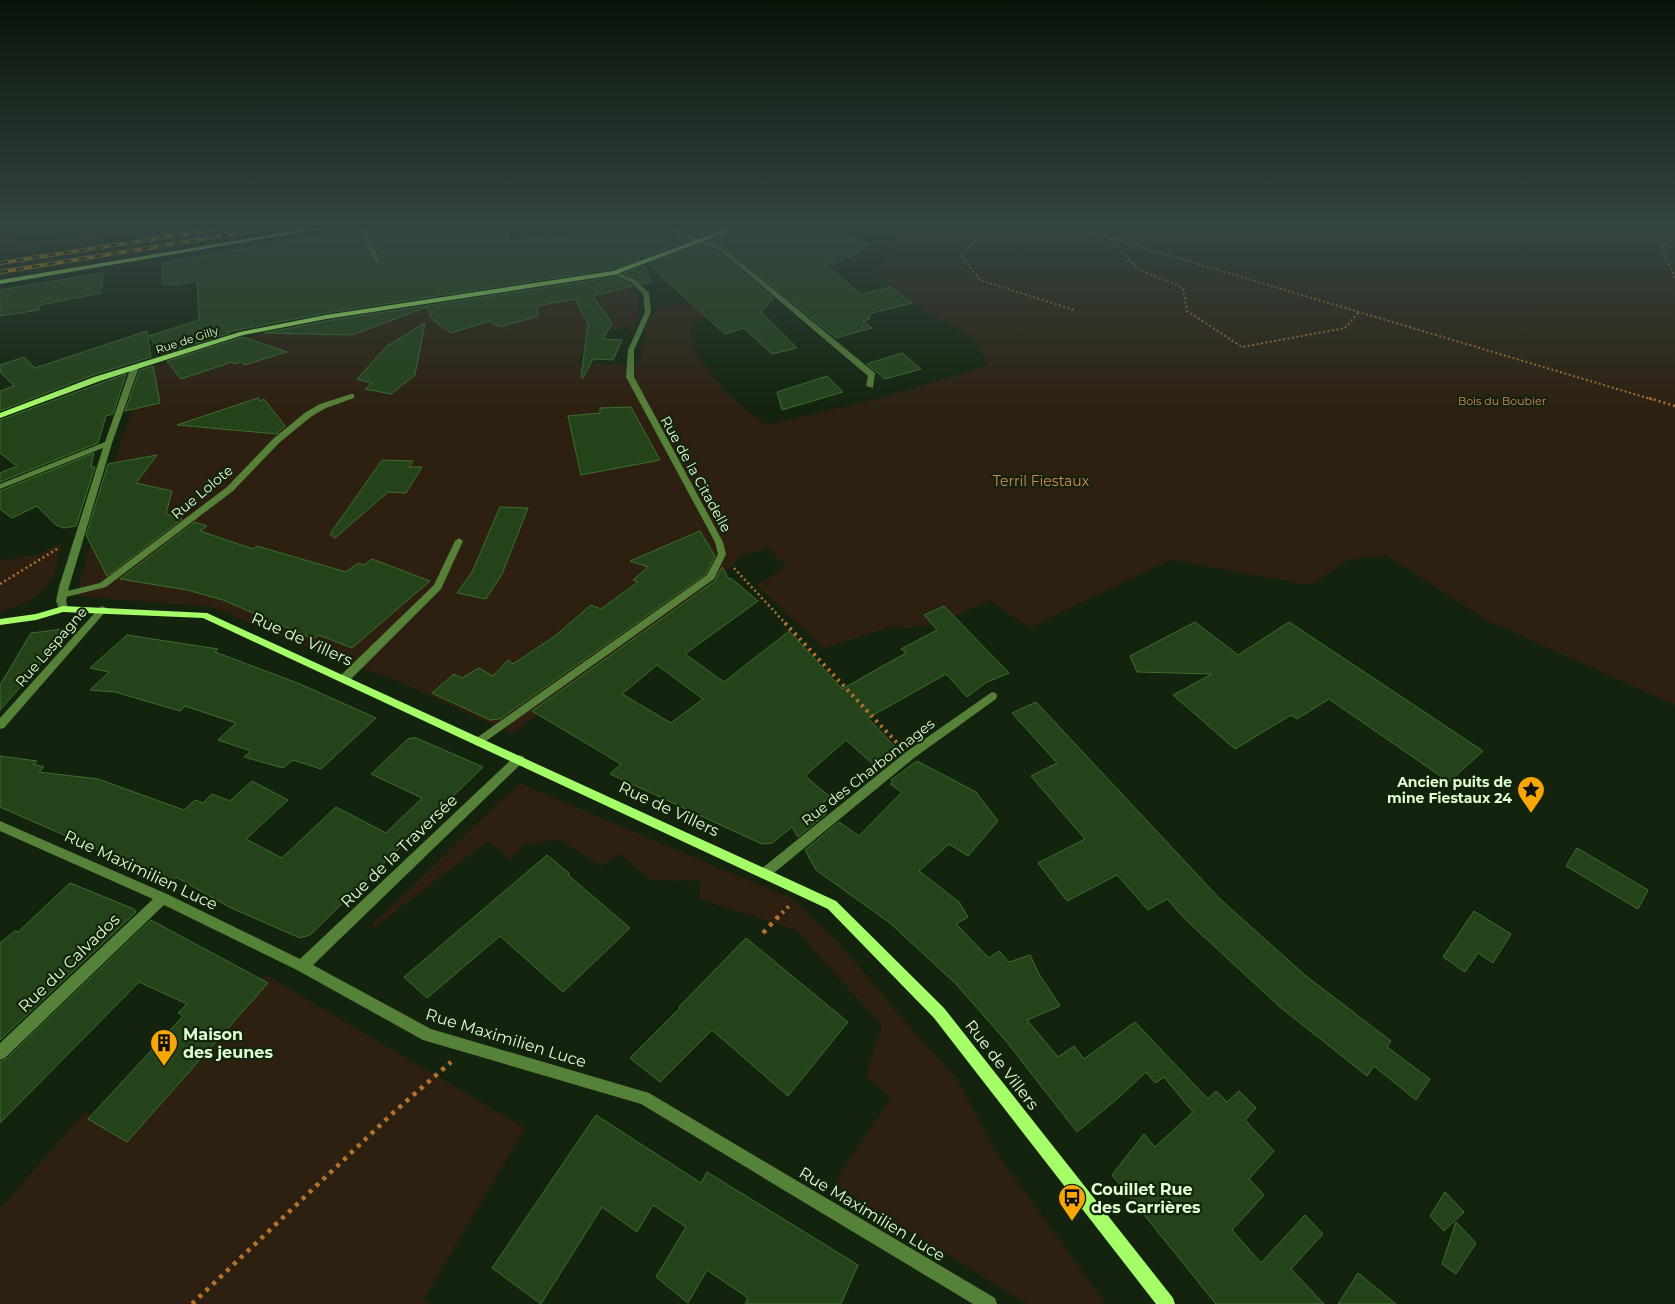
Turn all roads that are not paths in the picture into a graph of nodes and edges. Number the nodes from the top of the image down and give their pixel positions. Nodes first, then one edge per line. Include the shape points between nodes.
1 (525, 289) edge
2 (641, 289) edge
3 (769, 289) edge
4 (135, 367) junction
5 (870, 386) dead end
6 (351, 396) dead end
7 (0, 416) edge
8 (108, 442) junction
9 (0, 487) edge
10 (460, 540) dead end
11 (62, 595) junction
12 (63, 609) junction
13 (103, 609) junction
14 (0, 622) edge
15 (345, 678) junction
16 (992, 696) dead end
17 (0, 725) edge
18 (479, 742) junction
19 (519, 759) junction
20 (0, 826) edge
21 (764, 873) junction
22 (163, 898) junction
23 (302, 966) junction
24 (0, 1053) edge
25 (989, 1304) edge
26 (1167, 1304) edge

1 - 4 main road, Rue de Gilly via 326,317 242,333
2 - 18 street, Rue de la Citadelle via 646,293 648,312 631,350 630,377 719,542 722,554 711,577
3 - 5 street via 872,375
4 - 7 main road, Rue de Gilly
4 - 8 street
6 - 11 street, Rue Lolote via 309,414 277,440 230,489 103,585
8 - 9 street
8 - 11 street
10 - 15 street via 438,587
11 - 12 street
12 - 13 main road, Rue de Villers
12 - 14 main road, Rue de Villers
13 - 15 main road, Rue de Villers via 204,615
13 - 17 street, Rue Lespagne
15 - 18 main road, Rue de Villers
16 - 21 street, Rue des Charbonnages via 910,755
18 - 19 main road, Rue de Villers
19 - 21 main road, Rue de Villers
19 - 23 street, Rue de la Traversée
20 - 22 street, Rue Maximilien Luce
21 - 26 main road, Rue de Villers via 832,905 939,1013
22 - 23 street, Rue Maximilien Luce
22 - 24 street, Rue du Calvados
23 - 25 street, Rue Maximilien Luce via 428,1035 644,1098

